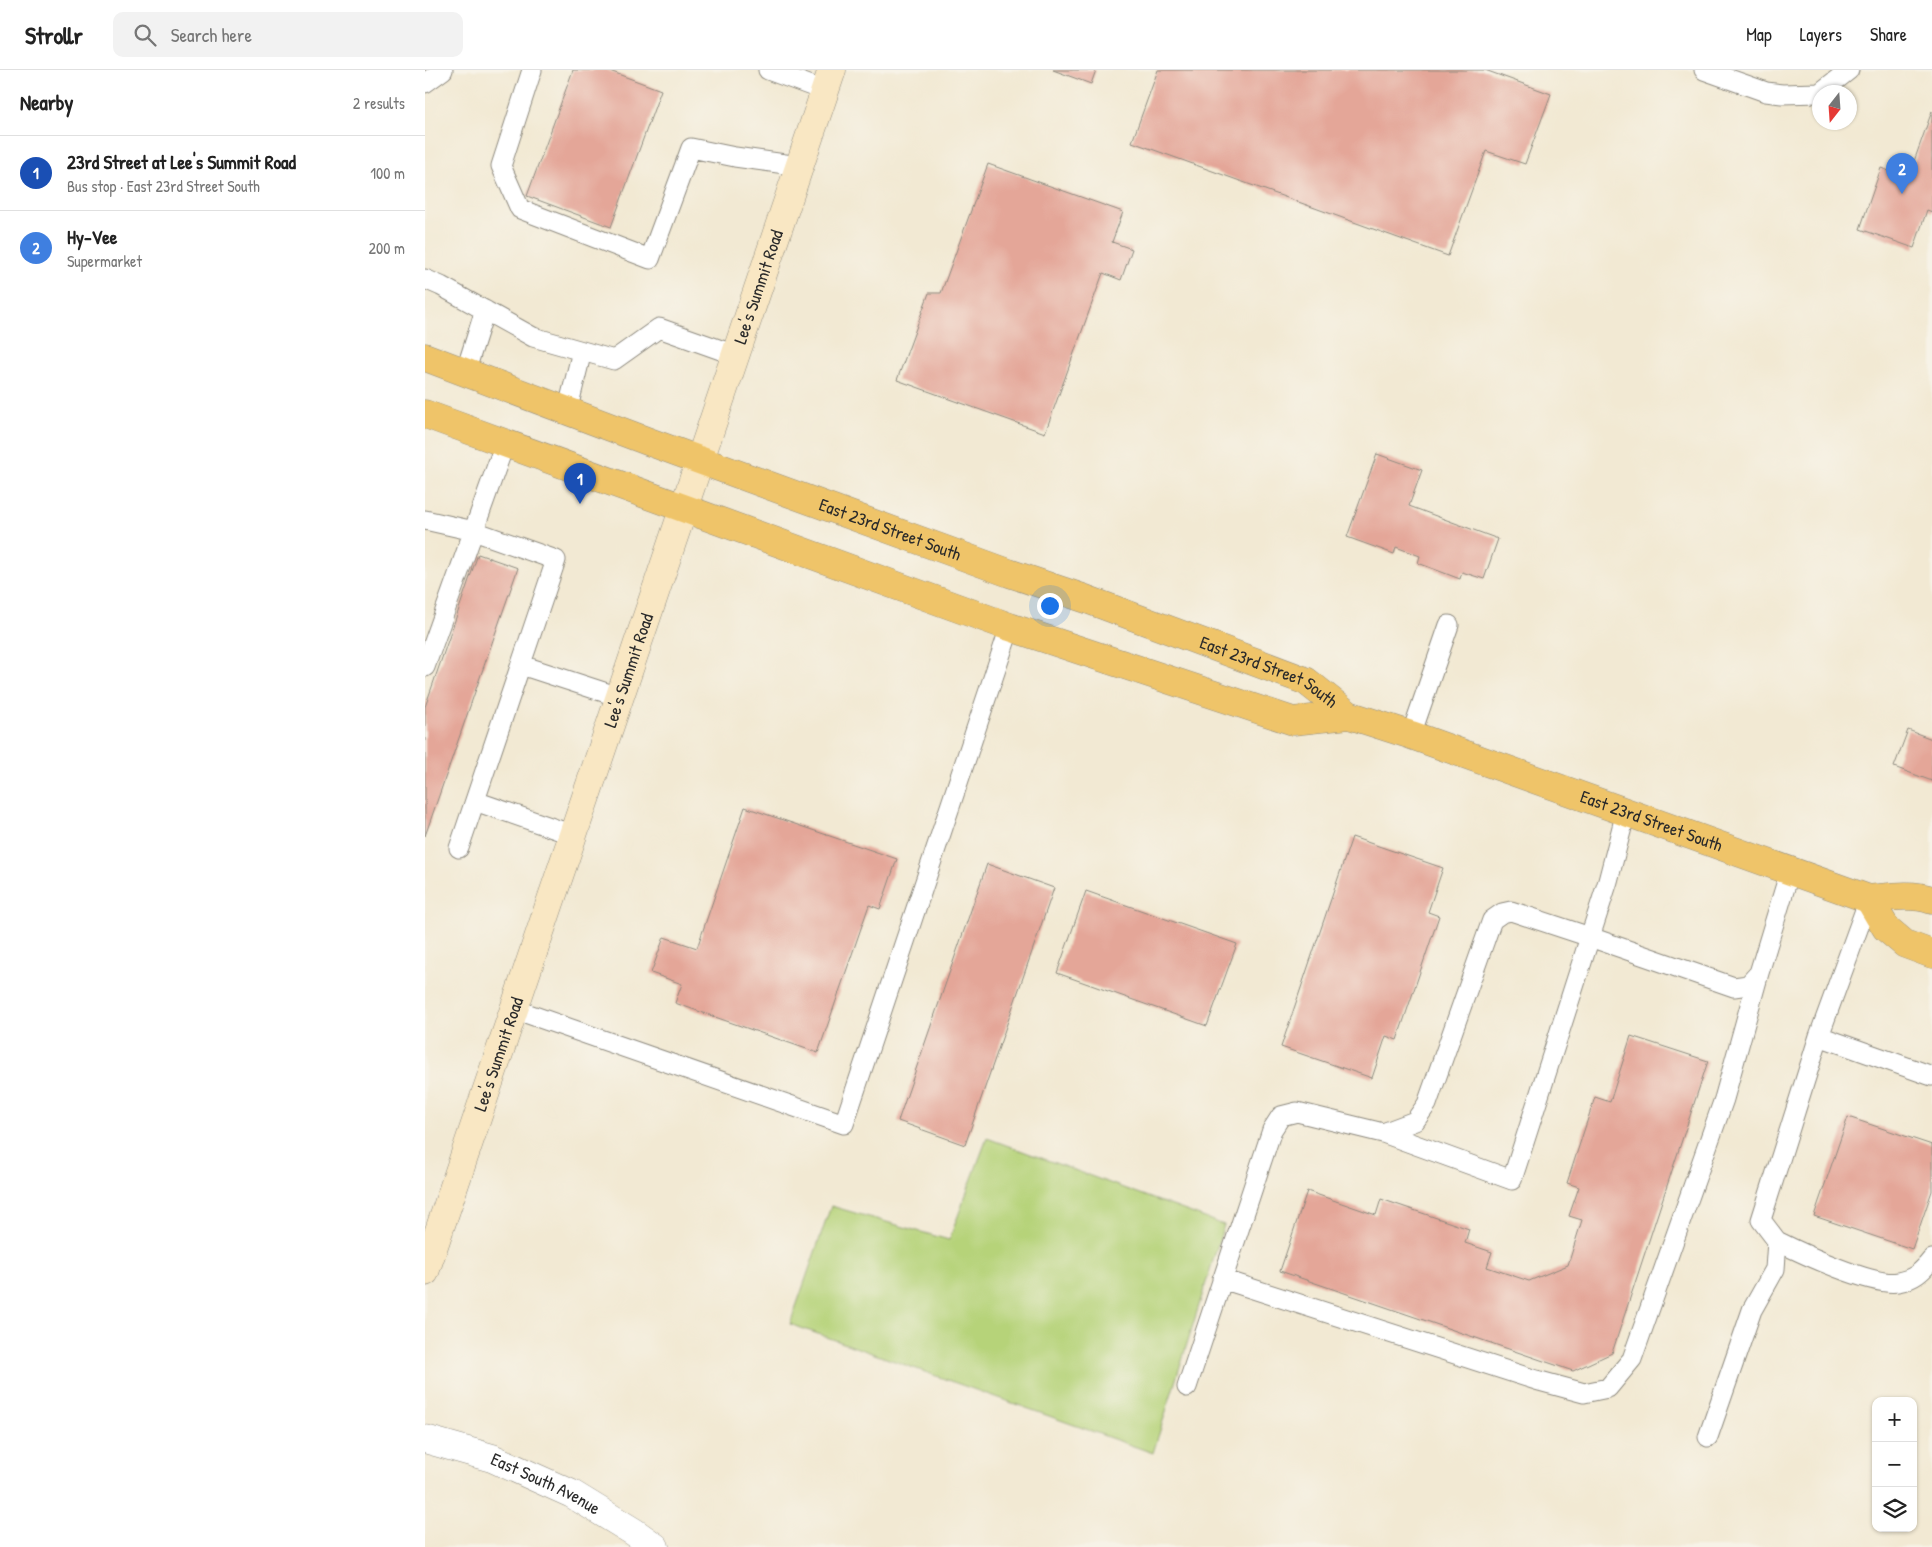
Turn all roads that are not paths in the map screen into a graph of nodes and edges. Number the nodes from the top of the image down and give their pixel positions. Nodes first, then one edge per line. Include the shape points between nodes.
1 (443, 70) edge
2 (532, 70) edge
3 (768, 70) edge
4 (1705, 70) edge
5 (1849, 70) edge
6 (828, 80) edge
7 (425, 83) edge
8 (1830, 85) edge
9 (1812, 93) edge
10 (799, 166) junction
11 (425, 279) edge
12 (485, 310) junction
13 (582, 351) junction
14 (735, 355) junction
15 (425, 357) edge
16 (465, 373) junction
17 (567, 412) junction
18 (425, 414) edge
19 (505, 443) junction
20 (699, 459) junction
21 (683, 508) junction
22 (425, 520) edge
23 (474, 530) junction
24 (1449, 624) dead end
25 (1010, 627) junction
26 (521, 665) junction
27 (425, 667) edge
28 (619, 697) junction
29 (1349, 715) junction
30 (1411, 735) junction
31 (475, 801) junction
32 (1626, 812) junction
33 (573, 835) junction
34 (459, 848) dead end
35 (1790, 871) junction
36 (1869, 899) junction
37 (1932, 900) edge
38 (1590, 937) junction
39 (1932, 954) edge
40 (1759, 973) junction
41 (514, 1009) junction
42 (1819, 1036) junction
43 (1932, 1076) edge
44 (1383, 1133) junction
45 (1777, 1241) junction
46 (1932, 1259) edge
47 (425, 1272) edge
48 (1222, 1279) junction
49 (1187, 1387) dead end
50 (1708, 1437) dead end
51 (425, 1439) edge
52 (655, 1547) edge

1 - 7 lane
2 - 10 lane via 501,166 520,209 650,259 691,148
3 - 6 lane
4 - 9 lane via 1767,92
5 - 8 lane
6 - 10 main road, Lee's Summit Road
10 - 14 main road, Lee's Summit Road
11 - 12 lane
12 - 13 lane via 533,337
12 - 16 lane
13 - 14 lane via 614,360 659,328
13 - 17 lane
14 - 20 main road, Lee's Summit Road
15 - 16 main road, East 23rd Street South
16 - 17 main road, East 23rd Street South
17 - 20 main road, East 23rd Street South
18 - 19 main road, East 23rd Street South
19 - 21 main road, East 23rd Street South
19 - 23 lane
20 - 21 main road, Lee's Summit Road
20 - 29 main road, East 23rd Street South via 1306,681
21 - 25 main road, East 23rd Street South
21 - 28 main road, Lee's Summit Road
22 - 23 lane
23 - 26 lane via 556,560
23 - 27 lane
24 - 30 lane
25 - 29 main road, East 23rd Street South via 1293,721
25 - 41 lane via 844,1124
26 - 28 lane
26 - 31 lane
28 - 33 main road, Lee's Summit Road
29 - 30 main road, East 23rd Street South
30 - 32 main road, East 23rd Street South
31 - 33 lane
31 - 34 lane
32 - 35 main road, East 23rd Street South
32 - 38 lane
33 - 41 main road, Lee's Summit Road
35 - 36 main road, East 23rd Street South
35 - 40 lane
36 - 37 main road, East 23rd Street South via 1899,896
36 - 39 main road via 1886,928 1905,944
36 - 42 lane
38 - 40 lane via 1734,987 1748,985
38 - 44 lane via 1511,911 1502,912 1492,920 1427,1104 1415,1121
38 - 44 lane via 1512,1180
40 - 48 lane via 1724,1099 1633,1359 1608,1388 1585,1393 1536,1380
41 - 47 main road, Lee's Summit Road
42 - 43 lane
42 - 45 lane via 1761,1220
44 - 48 lane via 1297,1112 1281,1116 1272,1130
45 - 46 lane via 1807,1256 1878,1282 1897,1282 1922,1273
45 - 50 lane via 1775,1269 1752,1310
48 - 49 lane
51 - 52 street, East South Avenue via 492,1458 572,1494

